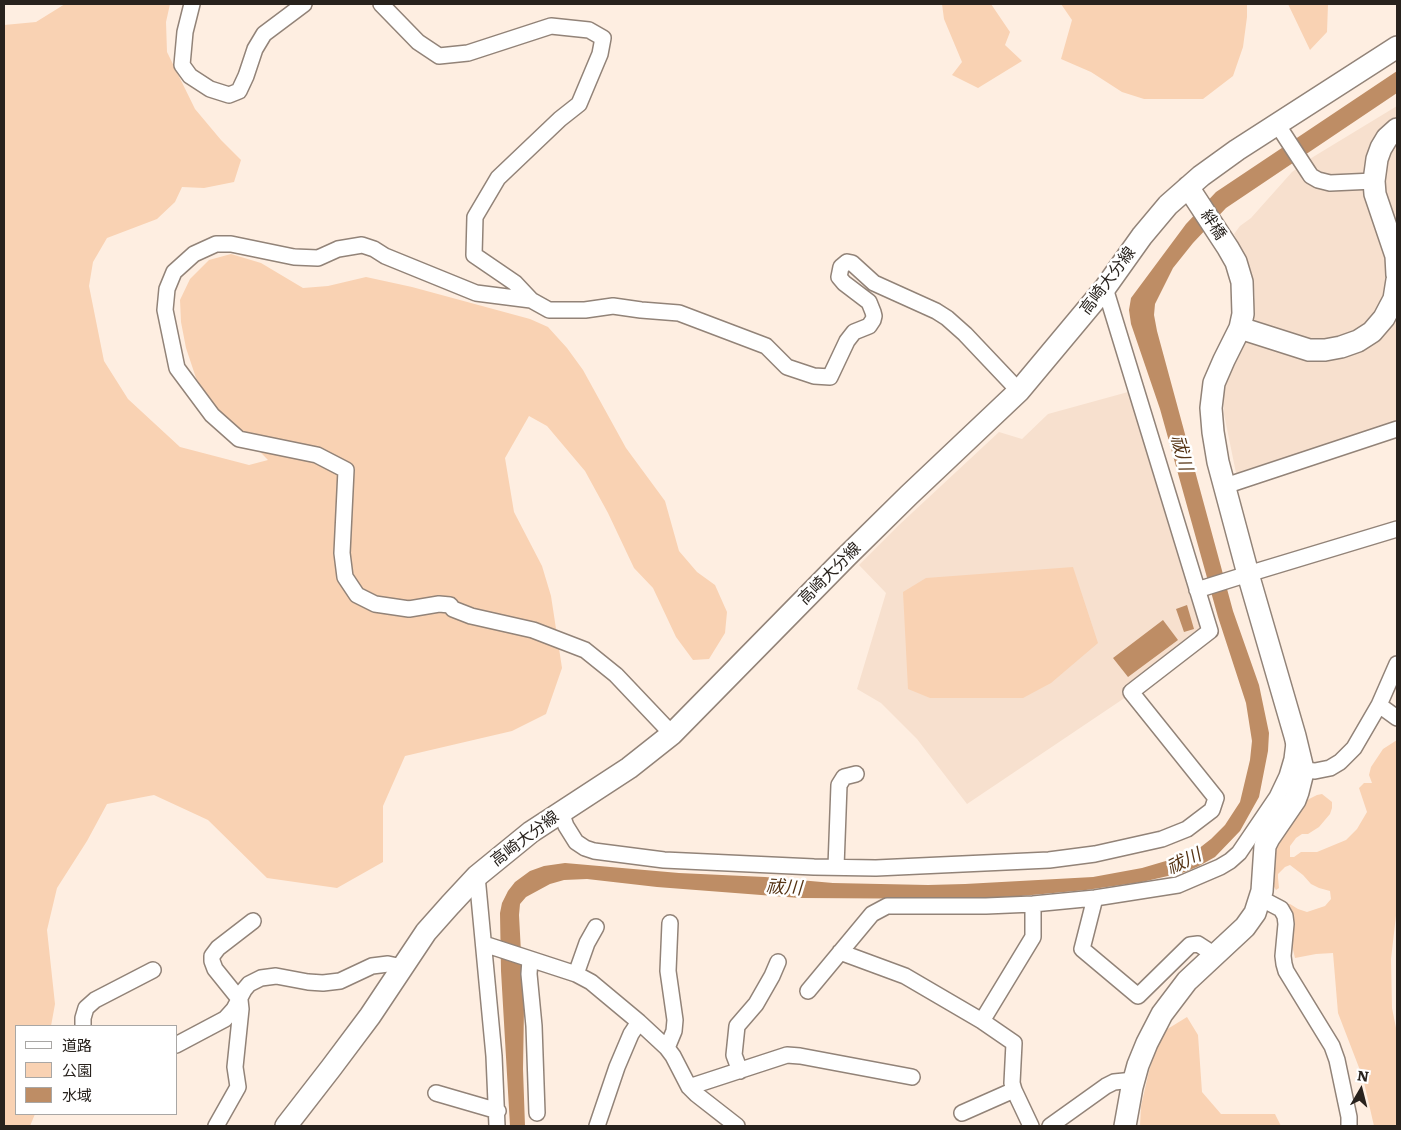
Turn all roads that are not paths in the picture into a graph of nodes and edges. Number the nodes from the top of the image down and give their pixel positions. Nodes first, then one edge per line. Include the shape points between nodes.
1 (192, 4) edge
2 (304, 4) edge
3 (381, 4) edge
4 (1397, 46) edge
5 (1280, 128) junction
6 (1397, 129) edge
7 (1374, 181) junction
8 (1192, 194) junction
9 (1397, 275) edge
10 (1397, 280) edge
11 (1105, 288) junction
12 (531, 300) junction
13 (1240, 328) junction
14 (1019, 391) junction
15 (1397, 430) edge
16 (1225, 486) junction
17 (1397, 529) edge
18 (1243, 575) junction
19 (1201, 589) junction
20 (1397, 664) edge
21 (1379, 705) junction
22 (1397, 718) edge
23 (672, 734) junction
24 (1295, 736) junction
25 (1302, 770) junction
26 (856, 774) dead end
27 (561, 812) junction
28 (836, 867) junction
29 (477, 876) junction
30 (1095, 898) junction
31 (1260, 898) junction
32 (1033, 904) junction
33 (253, 921) dead end
34 (670, 923) dead end
35 (596, 928) dead end
36 (489, 946) junction
37 (840, 952) junction
38 (1214, 955) junction
39 (526, 958) junction
40 (778, 962) dead end
41 (402, 967) junction
42 (153, 970) dead end
43 (576, 974) junction
44 (808, 991) dead end
45 (240, 1000) junction
46 (639, 1022) junction
47 (982, 1022) junction
48 (83, 1025) edge
49 (178, 1044) edge
50 (667, 1048) junction
51 (740, 1071) junction
52 (912, 1077) dead end
53 (1134, 1080) junction
54 (689, 1087) junction
55 (1014, 1090) junction
56 (436, 1093) dead end
57 (498, 1111) junction
58 (537, 1113) dead end
59 (962, 1113) dead end
60 (216, 1126) edge
61 (286, 1126) edge
62 (498, 1126) edge
63 (597, 1126) edge
64 (737, 1126) edge
65 (1031, 1126) edge
66 (1050, 1126) edge
67 (1125, 1126) edge
68 (1349, 1126) edge

1 - 2 street via 182,65 190,76 210,89 229,95 239,91 264,34
3 - 12 street via 418,42 439,56 468,52 551,26 589,30 602,38 600,54 579,104 498,178 475,217 474,255 515,283
4 - 5 main road, 高崎大分線
5 - 7 street via 1311,176 1334,184
5 - 8 main road, 高崎大分線 via 1237,150
6 - 7 main road via 1381,148
7 - 9 main road via 1375,194 1396,256
8 - 11 main road, 高崎大分線 via 1168,205
8 - 13 main road, 絆橋 via 1236,262 1244,300
10 - 13 main road via 1394,299 1384,318 1372,332 1341,347 1309,350
11 - 14 main road, 高崎大分線
11 - 19 street
12 - 14 street via 549,310 613,306 679,313 766,346 787,367 814,376 830,377 847,341 854,332 869,326 873,320 869,302 839,277 841,267 847,262 874,283 947,318
12 - 23 street via 476,293 362,245 338,249 318,258 216,244 194,254 174,272 167,289 166,310 177,368 212,415 239,439 317,455 346,470 342,553 345,577 357,595 375,604 409,609 450,605 471,616 533,630 585,650 616,675
13 - 16 main road, 絆橋 via 1214,383 1211,408 1218,462
14 - 23 main road, 高崎大分線 via 895,508
15 - 16 street
16 - 18 main road, 絆橋
17 - 18 street
18 - 19 street
18 - 24 main road, 絆橋
19 - 28 street via 1210,631 1130,692 1216,798 1212,810 1187,829 1095,854 1048,860
20 - 21 street
21 - 22 street
21 - 25 street via 1354,748 1340,762 1324,770
23 - 27 main road, 高崎大分線 via 629,768
24 - 25 main road, 絆橋
24 - 30 street via 1292,759 1277,797 1230,861 1178,885
25 - 31 main road via 1295,800 1265,846
26 - 28 street via 844,777 839,785
27 - 28 street via 576,842 594,851 664,860
27 - 29 main road, 高崎大分線 via 530,832
29 - 36 street
29 - 41 main road, 高崎大分線 via 426,932
30 - 32 street
30 - 38 street via 1082,949 1138,996 1190,945 1198,944
31 - 38 main road via 1245,927
31 - 68 street via 1281,909 1285,916 1284,964 1332,1046
32 - 37 street via 887,906 872,914
32 - 47 street via 1033,937
33 - 45 street via 212,956 215,969
34 - 50 street via 668,971 675,1020
35 - 43 street
36 - 39 street
36 - 57 street
37 - 44 street
37 - 47 street via 905,976
38 - 53 main road via 1187,981 1162,1014
39 - 43 street
39 - 58 street via 534,1026
40 - 51 street via 756,1004 737,1026 734,1055
41 - 45 street via 388,964 372,966 340,981 316,984 268,976 249,984
41 - 61 main road, 高崎大分線 via 370,1016
42 - 48 street via 95,1000 86,1008
43 - 46 street via 591,982
45 - 49 street via 225,1019
45 - 60 street via 235,1067 238,1086
46 - 50 street
46 - 63 street via 617,1067
47 - 55 street via 1014,1043
50 - 54 street
51 - 52 street via 788,1055
51 - 54 street
53 - 66 street via 1106,1086
53 - 67 main road
54 - 64 street
55 - 59 street
55 - 65 street
56 - 57 street
57 - 62 street

